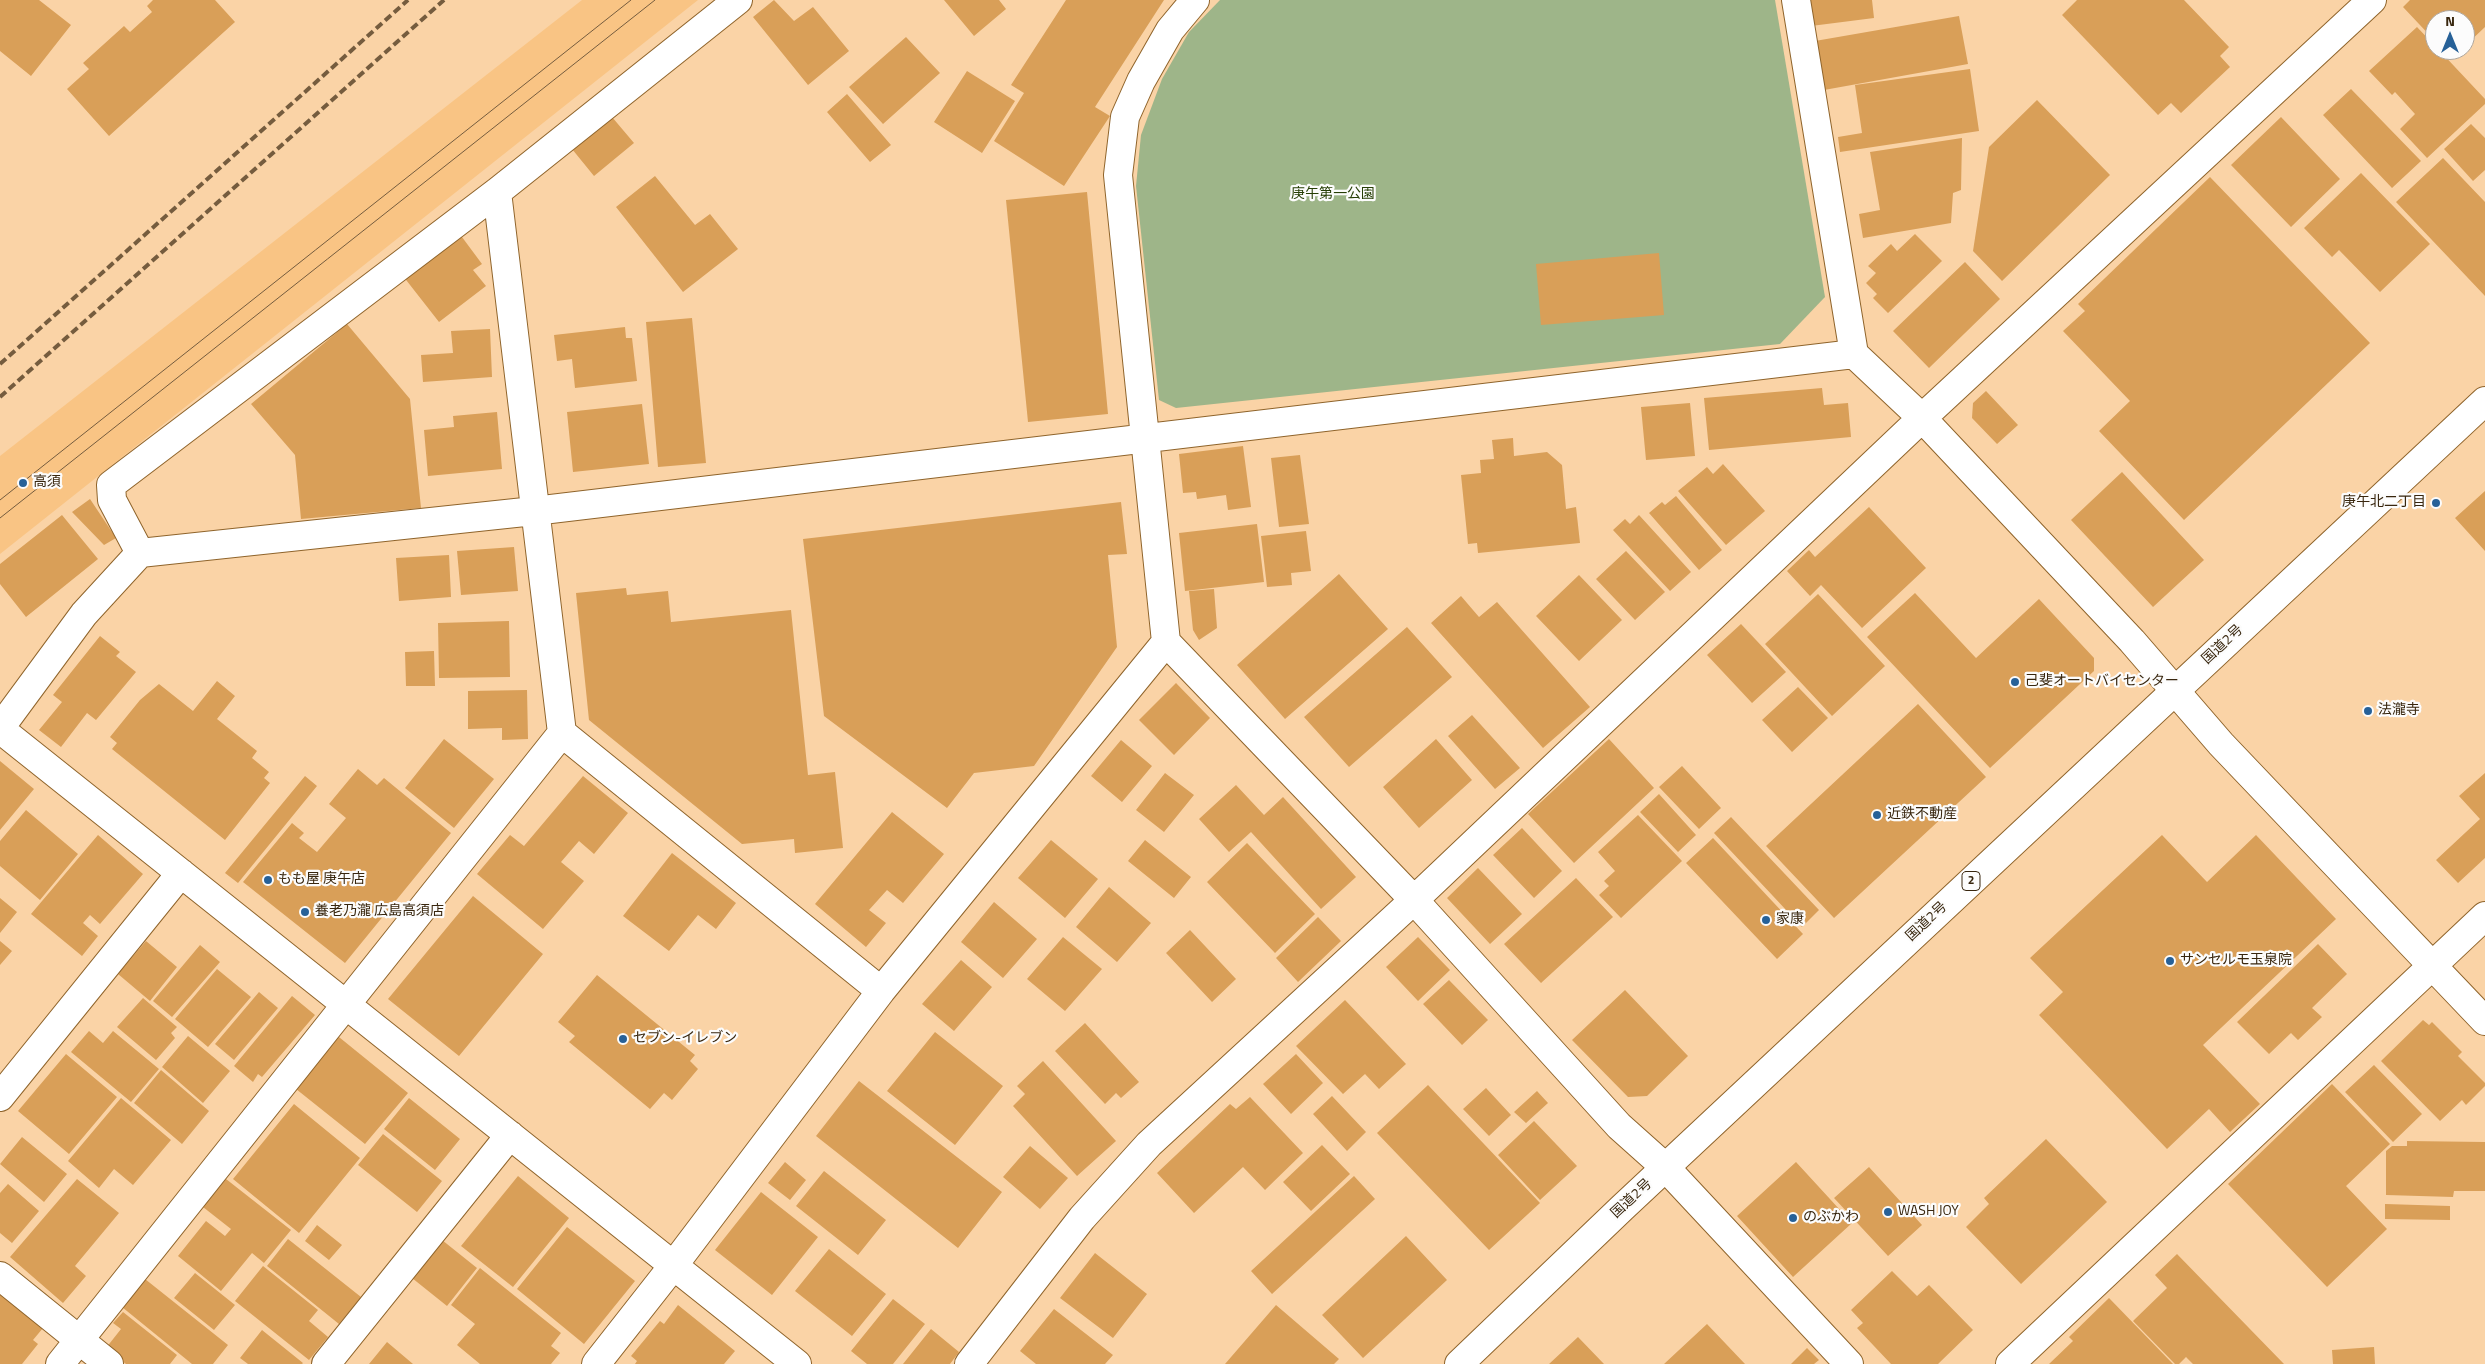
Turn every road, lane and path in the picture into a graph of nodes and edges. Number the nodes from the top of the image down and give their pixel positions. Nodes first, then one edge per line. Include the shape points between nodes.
1 (738, 0) edge
2 (1195, 0) edge
3 (1796, 0) edge
4 (2372, 0) edge
5 (497, 192) junction
6 (1854, 354) junction
7 (2485, 401) edge
8 (1922, 418) junction
9 (1144, 440) junction
10 (534, 511) junction
11 (140, 553) junction
12 (1166, 642) junction
13 (2176, 689) junction
14 (0, 729) edge
15 (562, 733) junction
16 (181, 873) junction
17 (1414, 900) junction
18 (2485, 916) edge
19 (2432, 965) junction
20 (881, 991) junction
21 (346, 1005) junction
22 (2485, 1021) edge
23 (0, 1097) edge
24 (510, 1135) junction
25 (1666, 1168) junction
26 (673, 1266) junction
27 (0, 1276) edge
28 (79, 1340) junction
29 (60, 1364) edge
30 (108, 1364) edge
31 (326, 1364) edge
32 (596, 1364) edge
33 (797, 1364) edge
34 (969, 1364) edge
35 (1460, 1364) edge
36 (1849, 1364) edge
37 (2010, 1364) edge

1 - 5 main road
2 - 9 main road via 1170,30 1125,117 1118,175
3 - 6 main road
4 - 8 main road
5 - 10 main road
5 - 11 main road via 111,485 112,500
6 - 8 main road
6 - 9 main road
7 - 13 main road, 国道2号 / 2
8 - 13 main road
8 - 17 main road
9 - 10 main road
9 - 12 main road
10 - 11 main road
10 - 15 main road
11 - 14 main road via 84,614
12 - 17 main road
12 - 20 main road
13 - 19 main road via 2221,744
13 - 25 main road, 国道2号 / 2
14 - 16 main road
15 - 20 main road
15 - 21 main road
16 - 21 main road
16 - 23 main road
17 - 25 main road via 1620,1126
17 - 34 main road via 1149,1144 1082,1218
18 - 19 main road
19 - 22 main road
19 - 37 main road
20 - 26 main road
21 - 24 main road
21 - 28 main road
24 - 26 main road
24 - 31 main road
25 - 35 main road, 国道2号 / 2
25 - 36 main road
26 - 32 main road
26 - 33 main road
27 - 28 main road
28 - 29 main road
28 - 30 main road

